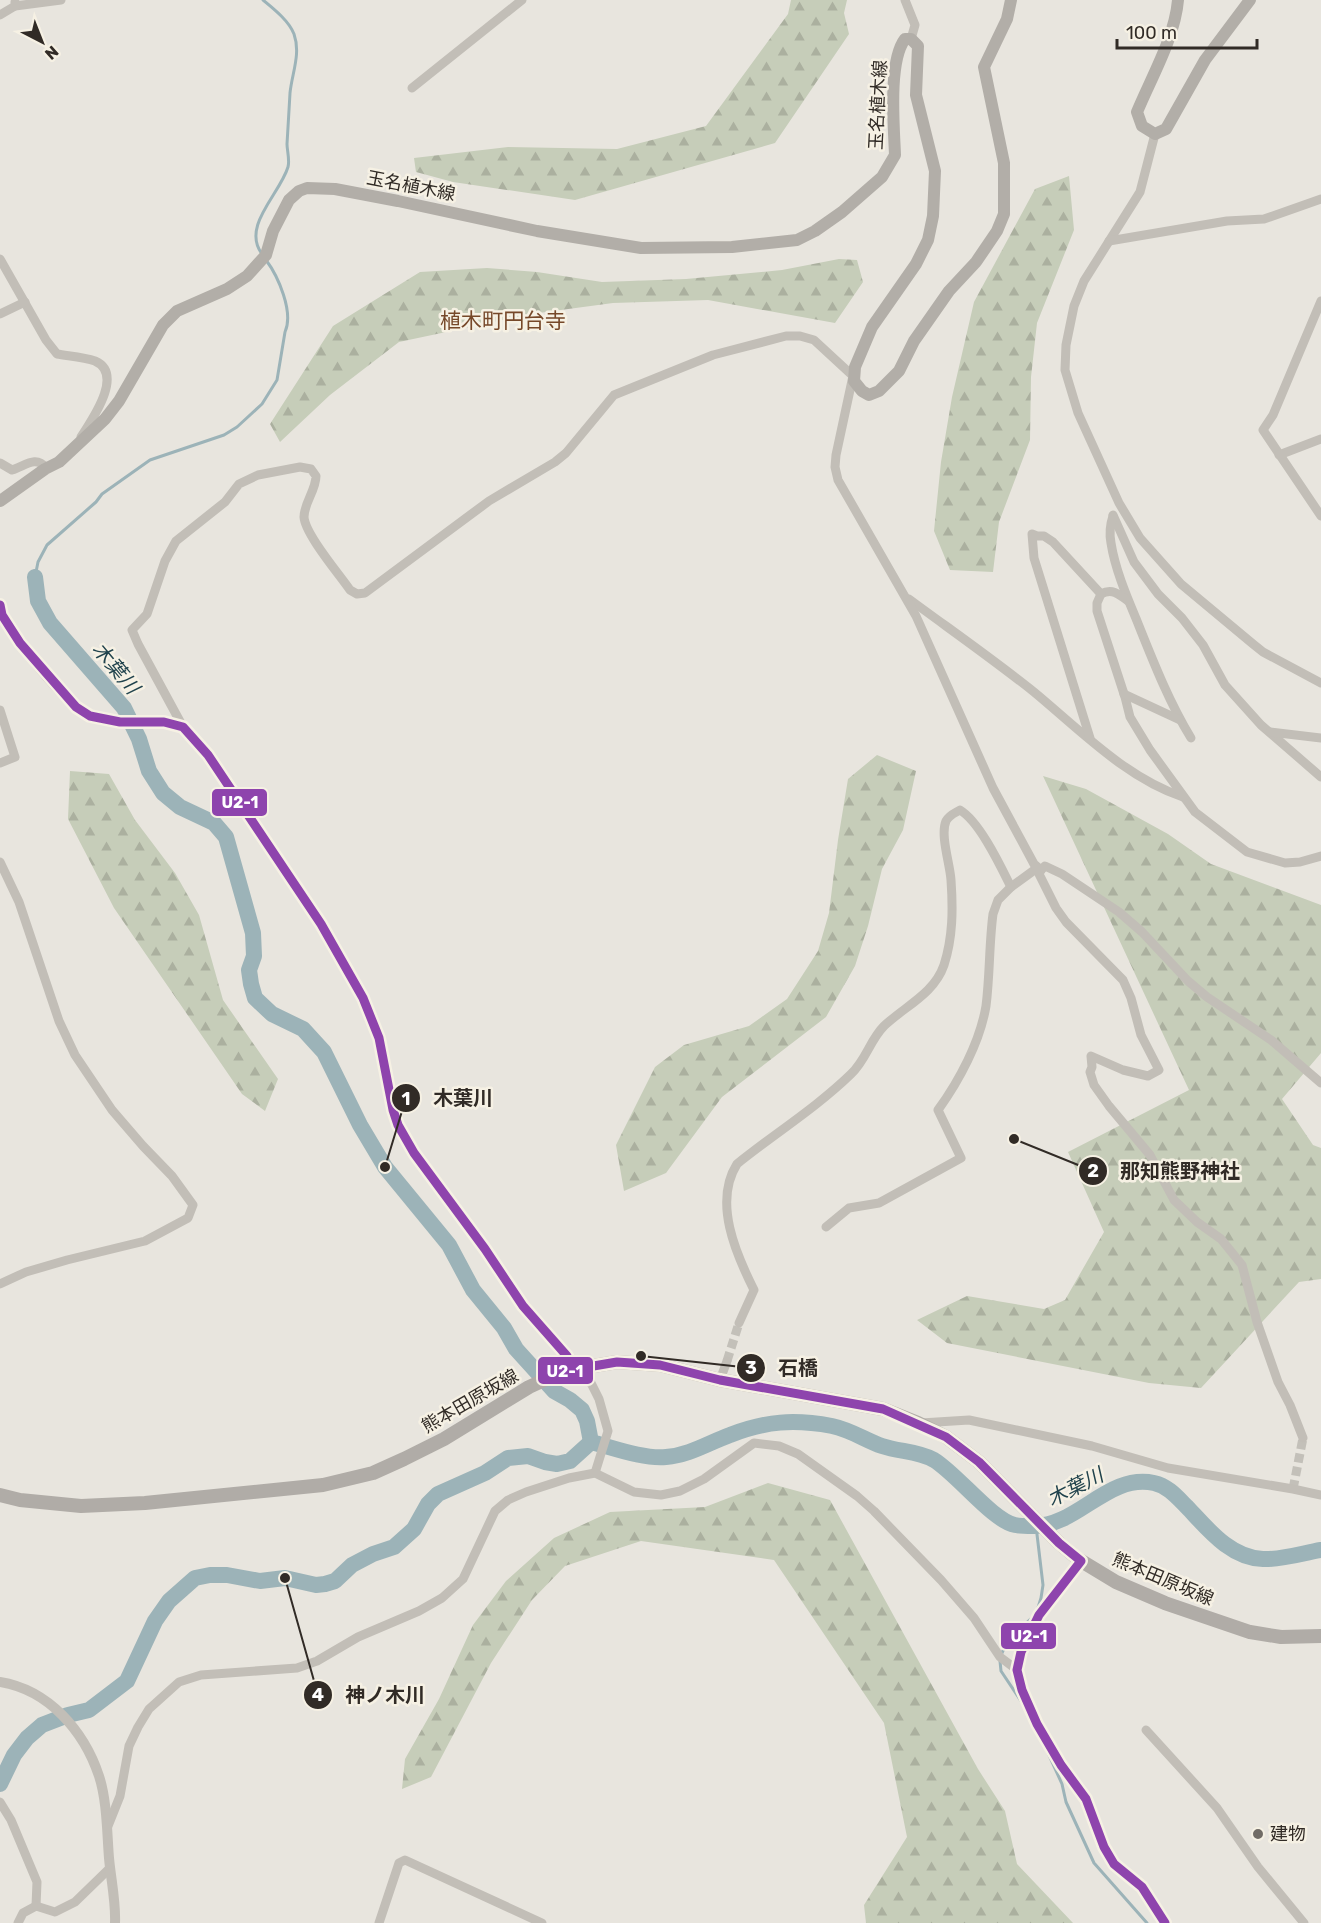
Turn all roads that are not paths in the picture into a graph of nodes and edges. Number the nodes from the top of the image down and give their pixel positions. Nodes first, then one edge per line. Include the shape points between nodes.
1 (61, 0) edge
2 (522, 0) edge
3 (905, 0) edge
4 (1011, 0) edge
5 (1178, 0) edge
6 (1250, 0) edge
7 (15, 3) edge
8 (0, 15) edge
9 (911, 39) junction
10 (412, 88) dead end
11 (1155, 134) junction
12 (1321, 199) edge
13 (1109, 240) junction
14 (0, 259) edge
15 (1321, 301) edge
16 (24, 302) junction
17 (0, 314) edge
18 (853, 376) junction
19 (1321, 439) edge
20 (73, 449) junction
21 (1279, 455) junction
22 (0, 463) edge
23 (46, 468) junction
24 (0, 501) edge
25 (1119, 503) junction
26 (1113, 515) junction
27 (1321, 516) edge
28 (1101, 594) junction
29 (906, 597) junction
30 (1128, 601) junction
31 (0, 605) edge
32 (1321, 682) edge
33 (1124, 694) junction
34 (0, 710) edge
35 (1180, 720) junction
36 (183, 727) junction
37 (1270, 732) junction
38 (1090, 738) junction
39 (1191, 738) dead end
40 (1321, 738) edge
41 (0, 763) edge
42 (1321, 777) edge
43 (1183, 798) junction
44 (1321, 856) edge
45 (0, 862) edge
46 (1041, 870) junction
47 (1011, 887) junction
48 (1321, 1083) edge
49 (826, 1227) dead end
50 (0, 1284) edge
51 (739, 1323) tunnel mouth
52 (727, 1361) tunnel mouth
53 (559, 1373) junction
54 (720, 1380) junction
55 (918, 1423) junction
56 (1303, 1438) tunnel mouth
57 (595, 1473) junction
58 (0, 1495) edge
59 (1321, 1495) edge
60 (1081, 1561) junction
61 (1321, 1636) edge
62 (1017, 1670) junction
63 (0, 1682) edge
64 (1146, 1730) dead end
65 (0, 1802) edge
66 (107, 1828) junction
67 (110, 1868) junction
68 (36, 1906) junction
69 (539, 1922) edge
70 (18, 1923) edge
71 (115, 1923) edge
72 (379, 1923) edge
73 (1165, 1923) edge
74 (1304, 1923) edge

1 - 7 street
2 - 10 street
3 - 9 street via 915,25
4 - 18 main road via 1007,19 984,67 1004,163 1005,214 976,262 949,291 898,370 879,391 869,395 862,391
5 - 11 main road via 1170,36 1137,112 1142,126
6 - 11 main road via 1205,60 1166,129
7 - 8 street
9 - 18 main road, 玉名植木線 via 918,46 916,95 935,171 933,216 920,256 872,327
9 - 20 main road, 玉名植木線 via 905,39 899,46 894,81 895,155 890,166 842,212 797,240 732,247 641,248 335,189 299,191 289,200 273,231 266,255 247,276 177,311 163,324 119,401
11 - 13 street via 1140,192
12 - 13 street via 1264,219
13 - 25 street via 1074,306 1065,370 1078,413
14 - 16 street
15 - 21 street via 1273,416 1263,430
16 - 17 street
16 - 20 street via 57,354 96,362 105,371 101,406
18 - 29 street via 836,455 838,480
18 - 36 street via 814,340 786,336 713,355 614,395 555,462 489,501 365,593 350,590 308,531 304,517 316,483 311,469 300,467 258,475 239,484 225,502 176,541 147,614 132,630
19 - 21 street
20 - 23 main road, 玉名植木線
21 - 27 street
22 - 23 street via 12,470 32,461
23 - 24 main road, 玉名植木線
25 - 26 street
25 - 32 street via 1140,538 1181,584 1263,652
26 - 30 street via 1110,542
26 - 37 street via 1134,562 1203,645 1225,685
28 - 30 street via 1115,591
28 - 33 street via 1097,611
28 - 38 street via 1053,542 1032,534 1034,558
29 - 38 street via 1008,671
29 - 46 street via 1010,823
30 - 35 street
31 - 36 street via 20,643 76,708 90,716 120,722 164,722
33 - 35 street
33 - 43 street via 1130,717
34 - 41 street via 15,757
35 - 39 street
36 - 53 street via 208,755 321,924 363,998 379,1038 398,1125 523,1306 567,1356
37 - 40 street
37 - 42 street
38 - 43 street via 1147,780
43 - 44 street via 1247,852 1286,863
45 - 50 street via 19,902 58,1021 75,1056 112,1110 193,1205 188,1218 146,1241 26,1272
46 - 47 street via 1033,871
46 - 48 street via 1050,867 1119,912 1194,987 1271,1040
46 - 56 street via 1039,874 1066,922 1124,980 1141,1035 1159,1070 1148,1076 1091,1056 1094,1085 1150,1155 1174,1200 1221,1239 1242,1265 1278,1382
47 - 49 street via 998,900 993,914 986,1007 955,1087 938,1110 961,1158 879,1203 849,1208
47 - 51 street via 965,813 960,810 951,815 945,822 945,838 953,914 943,967 933,985 884,1026 851,1074 736,1164 731,1173 726,1210 739,1257 754,1290
52 - 54 street
53 - 54 main road, 熊本田原坂線 via 617,1362 660,1365
53 - 57 street via 591,1383 599,1399 608,1431
53 - 58 main road, 熊本田原坂線 via 404,1459 373,1473 323,1485 81,1506
54 - 55 main road, 熊本田原坂線 via 883,1409
55 - 59 street via 969,1420 1092,1446 1168,1468
55 - 60 main road, 熊本田原坂線 via 946,1437 979,1462
57 - 62 street via 634,1492 661,1495 704,1479 754,1443 779,1446 798,1454 874,1511 974,1618 1000,1657
57 - 66 street via 508,1500 495,1512 463,1579 442,1598 419,1611 297,1668 201,1675 179,1682 149,1710 138,1727 129,1746 120,1796
60 - 61 main road, 熊本田原坂線 via 1116,1582 1217,1622 1281,1638
60 - 62 street via 1039,1615
62 - 73 street via 1037,1724 1086,1799 1104,1847 1114,1864 1142,1887
63 - 66 street via 51,1704 77,1731 100,1778
64 - 74 street via 1216,1808
65 - 68 street via 37,1882
66 - 67 street
67 - 68 street via 75,1902 55,1912
67 - 71 street
68 - 70 street via 23,1913
69 - 72 street via 405,1860 399,1863

